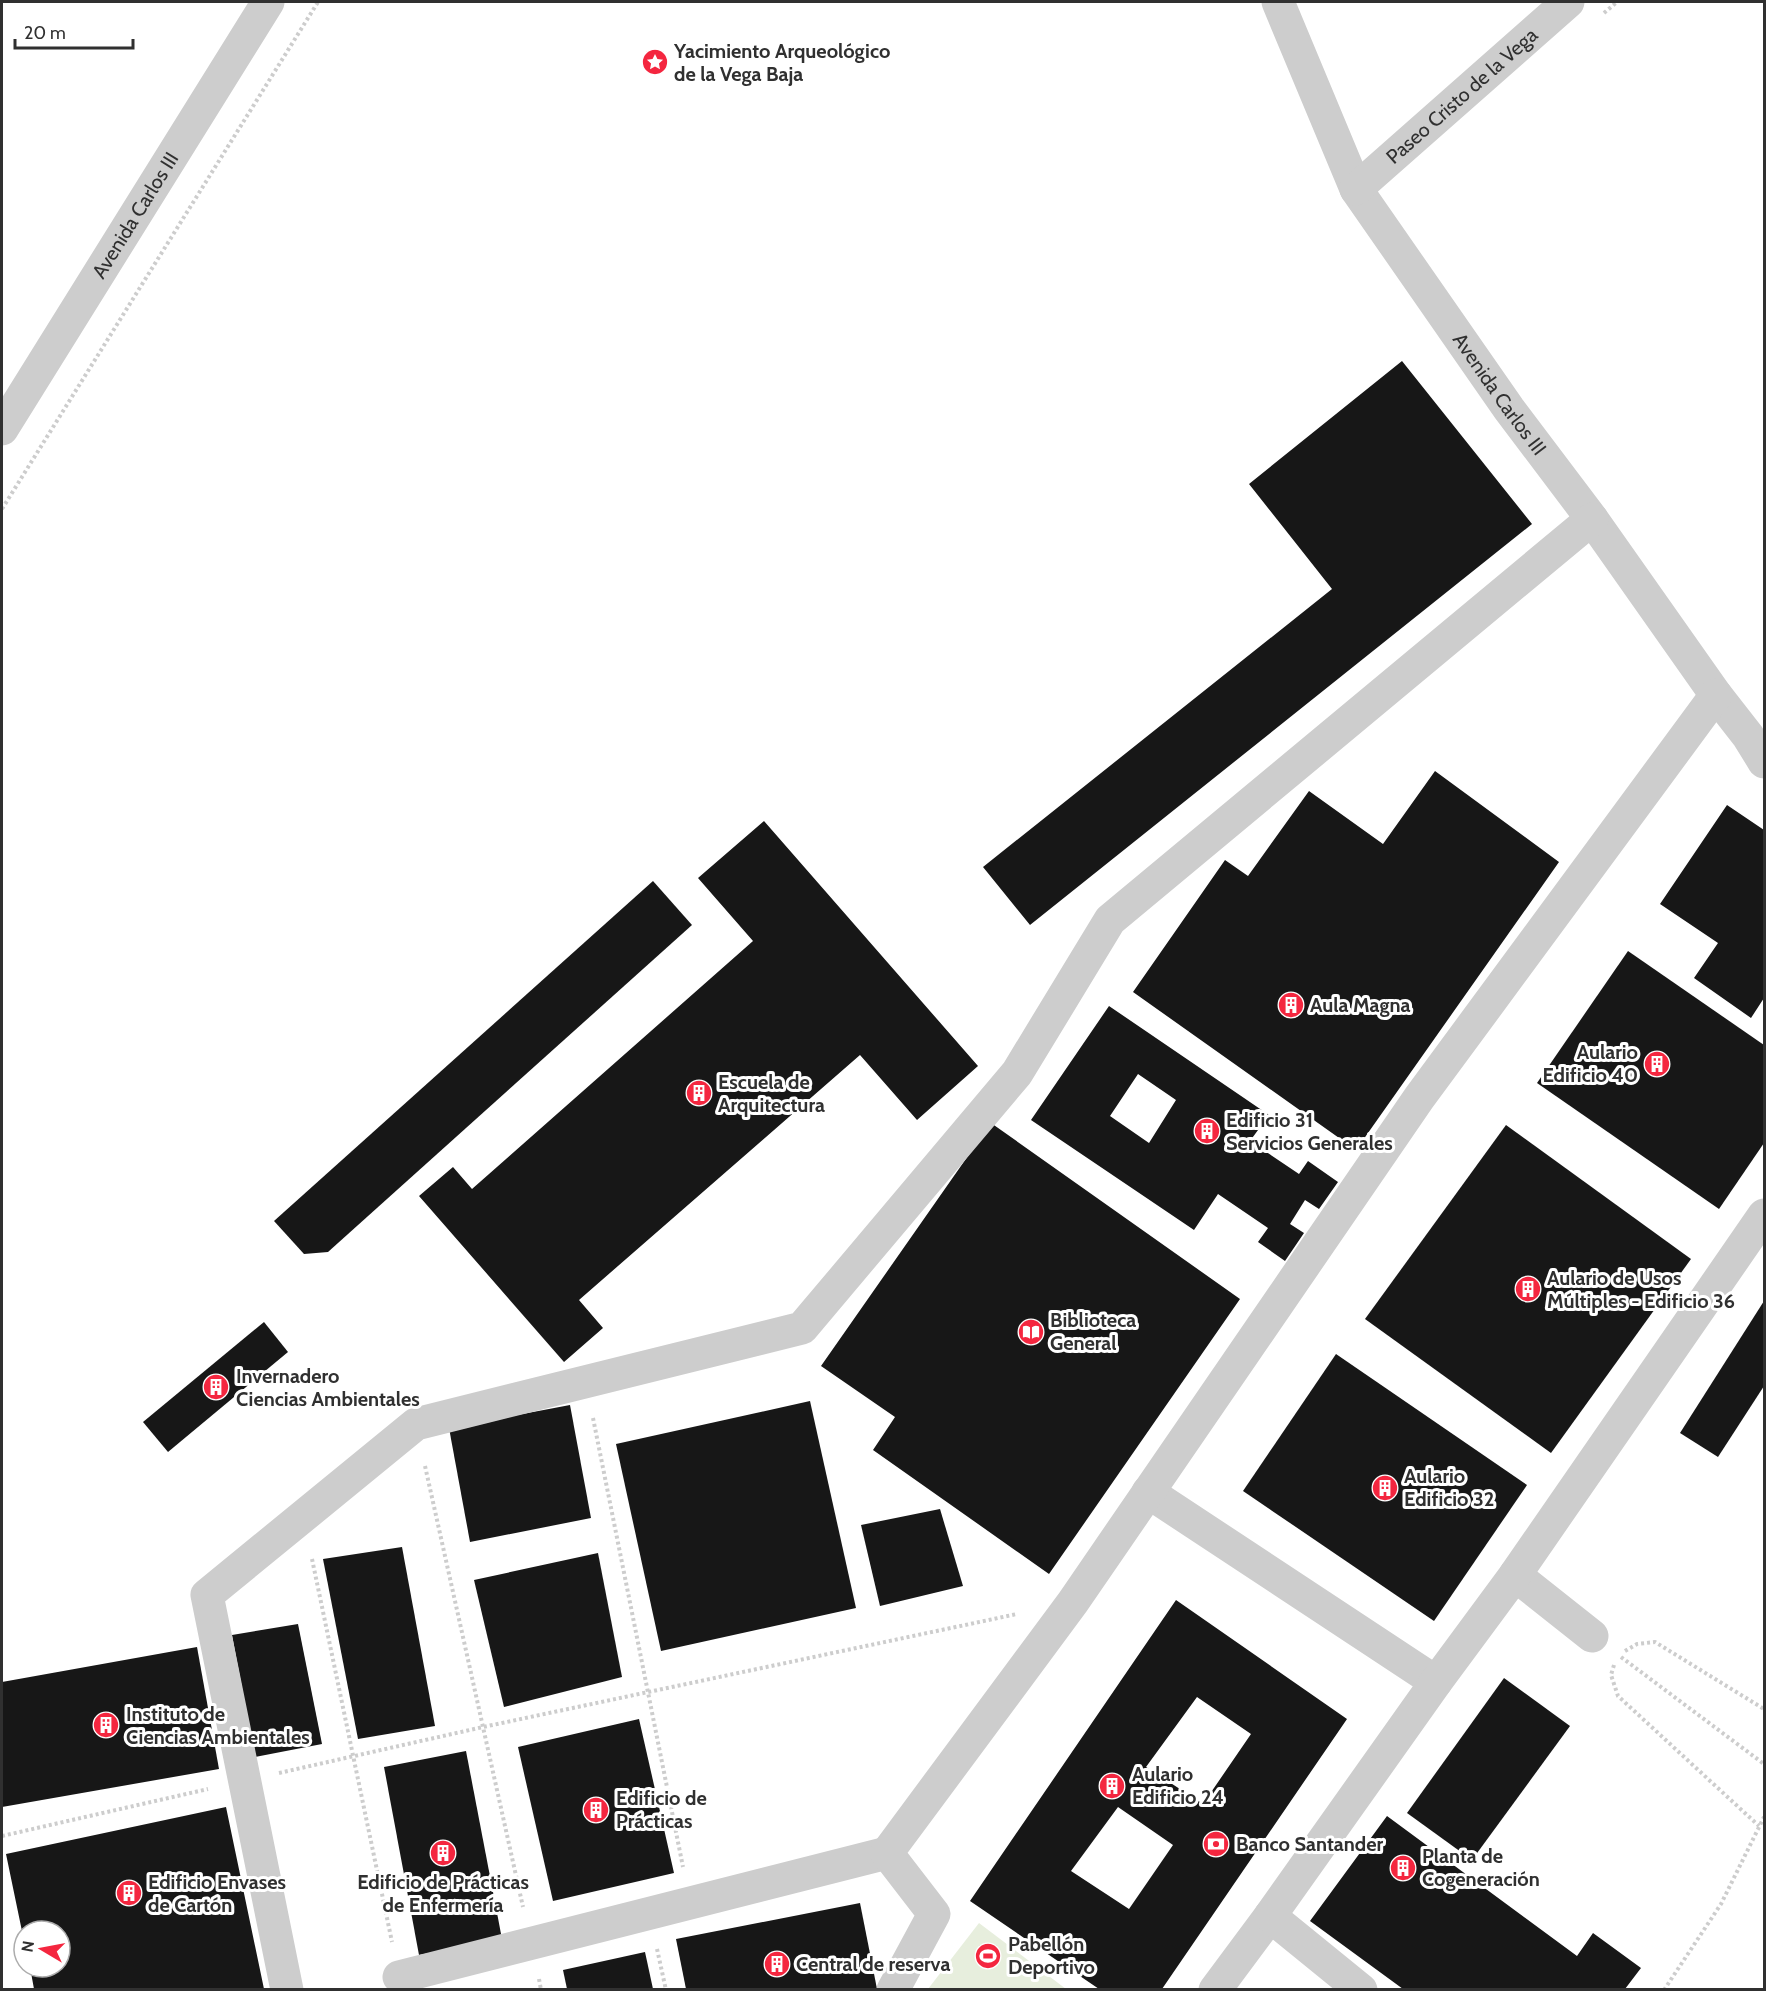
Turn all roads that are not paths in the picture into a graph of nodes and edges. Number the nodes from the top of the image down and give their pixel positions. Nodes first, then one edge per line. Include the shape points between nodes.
1 (268, 2) edge
2 (1278, 2) edge
3 (1568, 2) edge
4 (1356, 189) junction
5 (2, 429) edge
6 (1592, 519) junction
7 (1716, 695) junction
8 (1759, 739) edge
9 (1764, 1215) edge
10 (1148, 1492) junction
11 (1515, 1575) junction
12 (1592, 1636) dead end
13 (1436, 1682) junction
14 (887, 1853) junction
15 (1270, 1916) junction
16 (399, 1977) road end
17 (287, 1989) edge
18 (893, 1989) edge
19 (1215, 1989) edge
20 (1361, 1989) edge

1 - 5 street, Avenida Carlos III
2 - 4 street, Avenida Carlos III
3 - 4 street, Paseo Cristo de la Vega
4 - 6 street, Avenida Carlos III via 1509,409
6 - 7 street, Avenida Carlos III
6 - 17 street via 1110,920 1017,1073 802,1328 416,1424 207,1595
7 - 8 street, Avenida Carlos III
7 - 10 street via 1419,1098
9 - 11 street
10 - 13 street
10 - 14 street via 1073,1602
11 - 12 street
11 - 13 street
13 - 15 street
14 - 16 street
14 - 18 street via 934,1914
15 - 19 street
15 - 20 street

